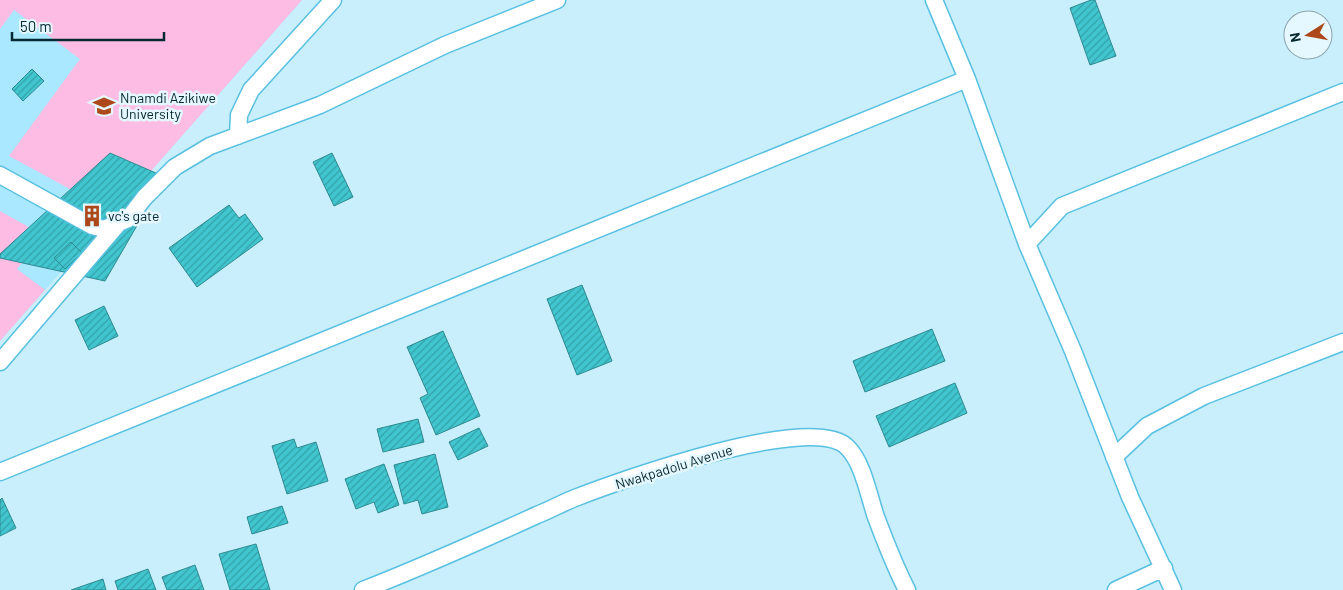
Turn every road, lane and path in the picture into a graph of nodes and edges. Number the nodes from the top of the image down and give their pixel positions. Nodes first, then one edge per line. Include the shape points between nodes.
1 (333, 0) edge
2 (557, 0) edge
3 (934, 0) edge
4 (966, 79) junction
5 (1343, 92) edge
6 (238, 136) junction
7 (0, 175) edge
8 (118, 224) junction
9 (1028, 244) junction
10 (1343, 342) edge
11 (0, 362) edge
12 (1114, 457) junction
13 (0, 472) edge
14 (1164, 568) junction
15 (363, 590) edge
16 (907, 590) edge
17 (1116, 590) edge
18 (1174, 590) edge

1 - 6 street via 251,90 239,115
2 - 6 street via 445,45 320,105
3 - 4 street
4 - 9 street
4 - 13 street
5 - 9 street via 1062,206
6 - 8 street via 210,146 175,167 128,219
7 - 8 street via 92,226 104,229
8 - 11 street
9 - 12 street
10 - 12 street via 1204,396 1147,426
12 - 14 street
14 - 17 street
14 - 18 street
15 - 16 street, Nwakpadolu Avenue via 574,498 761,441 811,437 833,438 848,448 862,471

